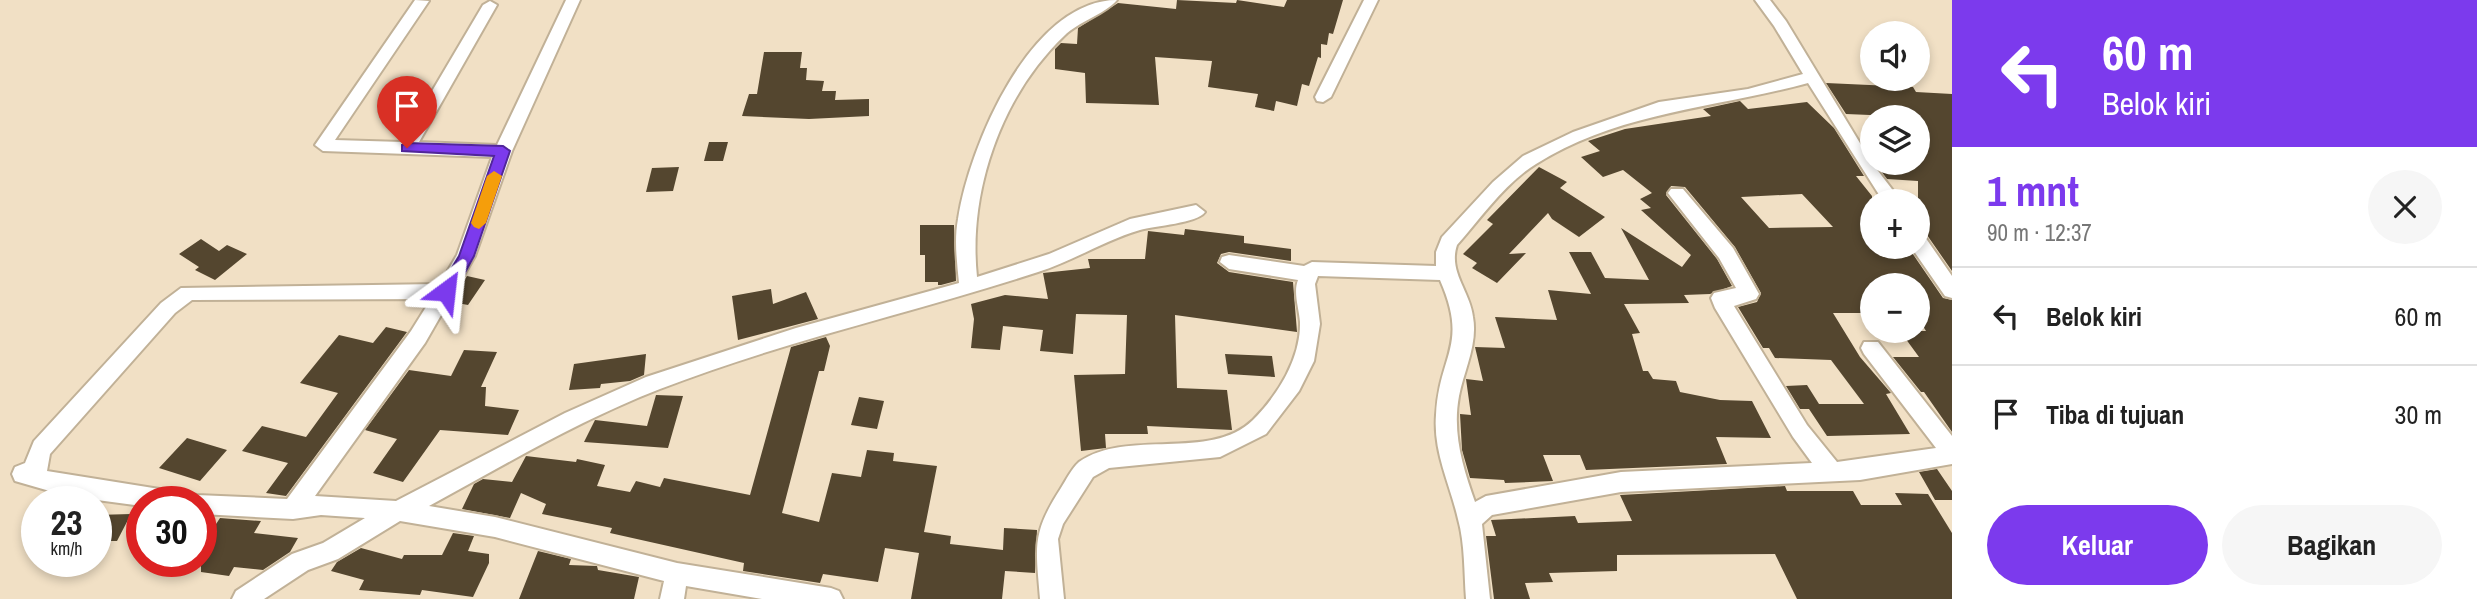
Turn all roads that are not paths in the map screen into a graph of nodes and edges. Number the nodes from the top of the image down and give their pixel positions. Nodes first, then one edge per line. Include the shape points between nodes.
1 (573, 0) edge
2 (1110, 0) edge
3 (1371, 0) edge
4 (1762, 0) edge
5 (422, 1) edge
6 (490, 5) dead end
7 (1814, 76) junction
8 (1323, 97) dead end
9 (407, 148) junction
10 (503, 151) junction
11 (1884, 189) edge
12 (1677, 192) dead end
13 (1196, 212) dead end
14 (1930, 259) edge
15 (1229, 262) dead end
16 (1446, 273) junction
17 (1308, 274) junction
18 (969, 288) junction
19 (446, 291) junction
20 (1952, 291) edge
21 (1871, 348) dead end
22 (1952, 453) edge
23 (1830, 469) junction
24 (126, 494) edge
25 (217, 506) edge
26 (293, 509) junction
27 (398, 511) junction
28 (1470, 520) junction
29 (677, 574) junction
30 (280, 589) edge
31 (779, 594) edge
32 (244, 599) edge
33 (672, 599) edge
34 (831, 599) edge
35 (1052, 599) edge
36 (1478, 599) edge

1 - 10 street
2 - 18 street via 1055,35 1016,86 994,126 967,218
3 - 8 street
4 - 7 street
5 - 9 street via 323,145
6 - 9 street
7 - 11 street
7 - 16 street via 1748,94 1665,106 1579,136 1528,160 1449,242 1444,252
9 - 10 street
10 - 19 street via 466,256
12 - 23 street via 1726,253 1749,294 1721,298 1725,308 1800,431
13 - 18 street via 1136,224 1056,259
14 - 20 street
15 - 17 street
16 - 17 street via 1324,268
16 - 28 street via 1464,316 1464,330 1447,402 1445,432
17 - 35 street via 1310,324 1304,361 1259,428 1220,448 1106,459 1085,470 1053,520 1047,539
18 - 27 street via 653,383 572,419
19 - 24 street via 188,293 168,308 42,448 37,468 23,474 66,486
19 - 26 street via 411,347
21 - 22 street
22 - 23 street via 1860,470
23 - 28 street via 1621,482 1486,506
25 - 26 street
26 - 27 street via 321,505
27 - 29 street via 495,527
27 - 30 street via 330,551 300,562
28 - 36 street
29 - 31 street
29 - 33 street
30 - 32 street
31 - 34 street

